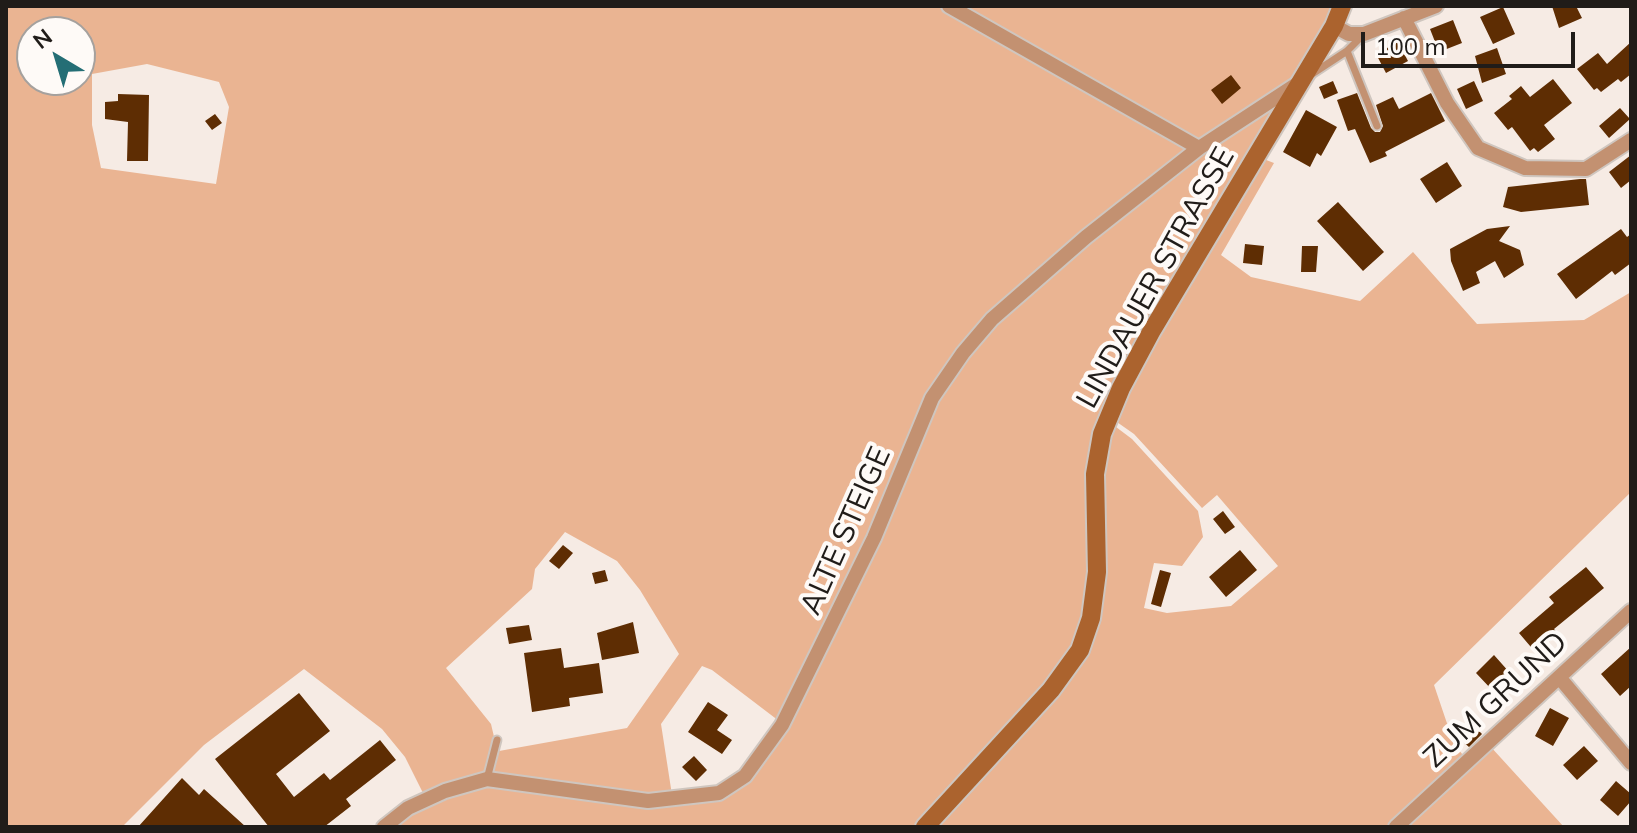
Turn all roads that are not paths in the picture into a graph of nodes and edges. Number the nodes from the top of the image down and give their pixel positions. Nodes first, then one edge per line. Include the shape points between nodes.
1 (949, 6) edge
2 (1342, 6) edge
3 (1436, 6) edge
4 (1404, 18) junction
5 (1334, 26) junction
6 (1364, 34) junction
7 (1347, 51) junction
8 (1300, 81) junction
9 (1377, 126) dead end
10 (1631, 140) edge
11 (1199, 148) junction
12 (1631, 611) edge
13 (1559, 677) junction
14 (497, 740) dead end
15 (1631, 763) edge
16 (487, 779) junction
17 (384, 827) edge
18 (925, 827) edge
19 (1396, 827) edge

1 - 11 street
2 - 5 main road, LINDAUER STRASSE
3 - 4 street
4 - 6 street
4 - 10 street via 1447,103 1478,148 1525,168 1586,169
5 - 6 street
5 - 8 main road, LINDAUER STRASSE
6 - 7 lane
7 - 8 lane
7 - 9 lane
8 - 11 street, ALTE STEIGE
8 - 18 main road, LINDAUER STRASSE via 1151,332 1102,434 1095,474 1097,572 1080,650 1042,701
11 - 16 street, ALTE STEIGE via 992,319 963,353 932,398 874,538 782,725 745,776 719,793 648,801
12 - 13 street, ZUM GRUND
13 - 15 street
13 - 19 street, ZUM GRUND
14 - 16 lane
16 - 17 street, ALTE STEIGE via 435,795

